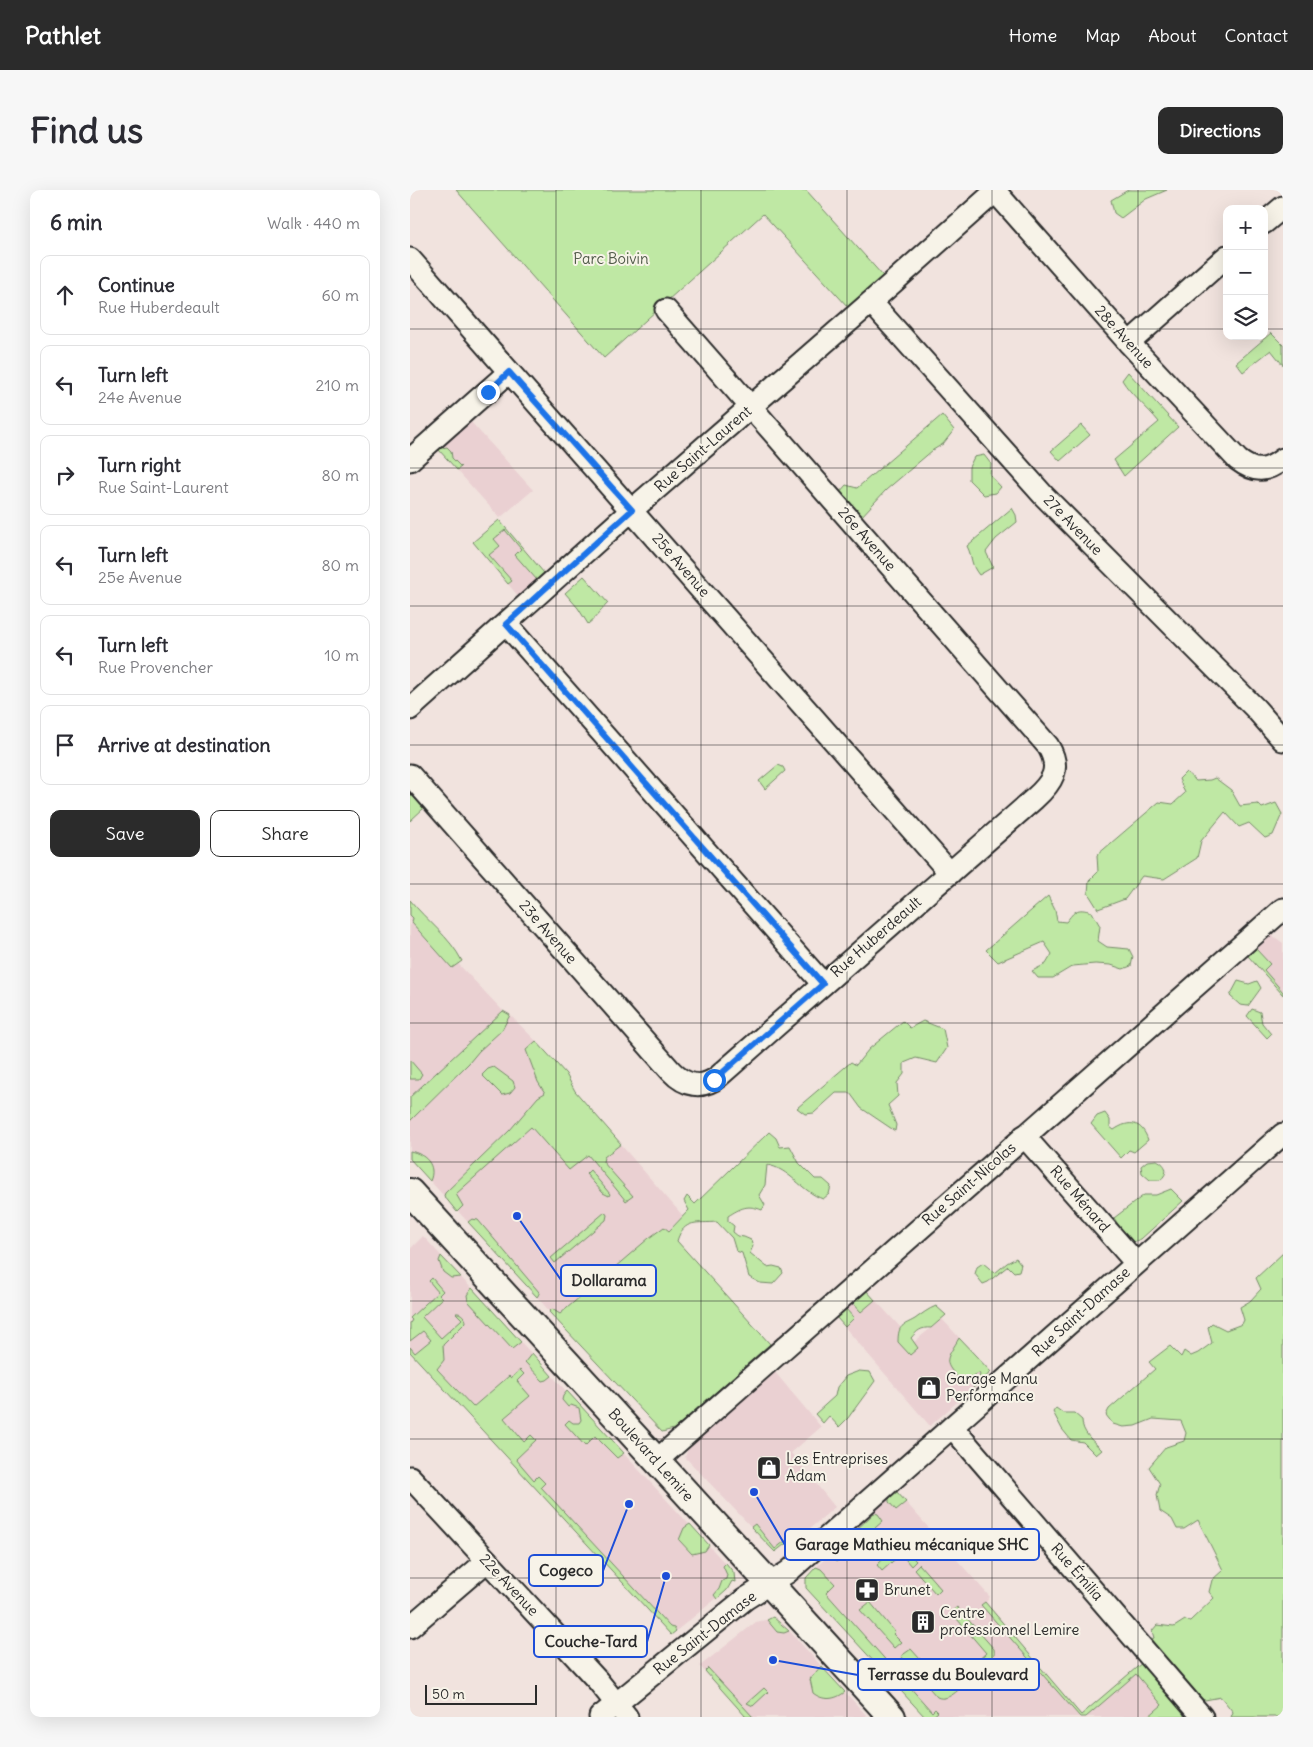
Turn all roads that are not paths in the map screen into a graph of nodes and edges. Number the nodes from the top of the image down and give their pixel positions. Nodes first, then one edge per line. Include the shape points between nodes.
1 (995, 190) edge
2 (1283, 207) edge
3 (1268, 220) edge
4 (410, 258) edge
5 (1223, 260) edge
6 (871, 302) junction
7 (666, 310) dead end
8 (1129, 343) junction
9 (509, 372) junction
10 (751, 406) junction
11 (1283, 459) edge
12 (410, 460) edge
13 (632, 510) junction
14 (506, 624) junction
15 (410, 709) edge
16 (1283, 740) edge
17 (1054, 775) joint
18 (410, 776) edge
19 (950, 873) junction
20 (1283, 909) edge
21 (823, 984) junction
22 (689, 1083) joint
23 (1283, 1134) edge
24 (1024, 1136) junction
25 (410, 1192) edge
26 (1136, 1263) junction
27 (952, 1427) junction
28 (656, 1461) junction
29 (410, 1478) edge
30 (486, 1561) junction
31 (769, 1584) junction
32 (410, 1627) edge
33 (622, 1710) edge
34 (600, 1717) edge
35 (892, 1717) edge
36 (1202, 1717) edge

1 - 6 street, Rue Saint-Laurent
1 - 8 street, 28e Avenue
2 - 3 street
4 - 9 street, 25e Avenue
5 - 8 street
6 - 10 street, Rue Saint-Laurent
6 - 16 street, 27e Avenue via 1044,496
7 - 10 street, 26e Avenue
8 - 11 street, 28e Avenue via 1247,467 1263,470
9 - 12 street
9 - 13 street, 25e Avenue
10 - 13 street, Rue Saint-Laurent
10 - 17 street, 26e Avenue via 1048,746
13 - 14 street, Rue Saint-Laurent
13 - 19 street, 25e Avenue
14 - 15 street, Rue Saint-Laurent
14 - 21 street
17 - 19 street, Rue Huberdeault via 1040,793
18 - 22 street, 23e Avenue via 671,1071
19 - 21 street, Rue Huberdeault
20 - 24 street, Rue Saint-Nicolas
21 - 22 street, Rue Huberdeault via 714,1080 703,1084
23 - 26 street, Rue Saint-Damase
24 - 26 street, Rue Ménard
24 - 28 street, Rue Saint-Nicolas
25 - 28 main road, Boulevard Lemire
26 - 27 street, Rue Saint-Damase
27 - 31 street, Rue Saint-Damase via 788,1572
27 - 36 street, Rue Émilia
28 - 31 main road, Boulevard Lemire
29 - 30 street, 22e Avenue
30 - 32 street
30 - 33 street, 22e Avenue
31 - 33 street, Rue Saint-Damase via 745,1599
31 - 35 main road, Boulevard Lemire
33 - 34 street, Rue Saint-Damase

